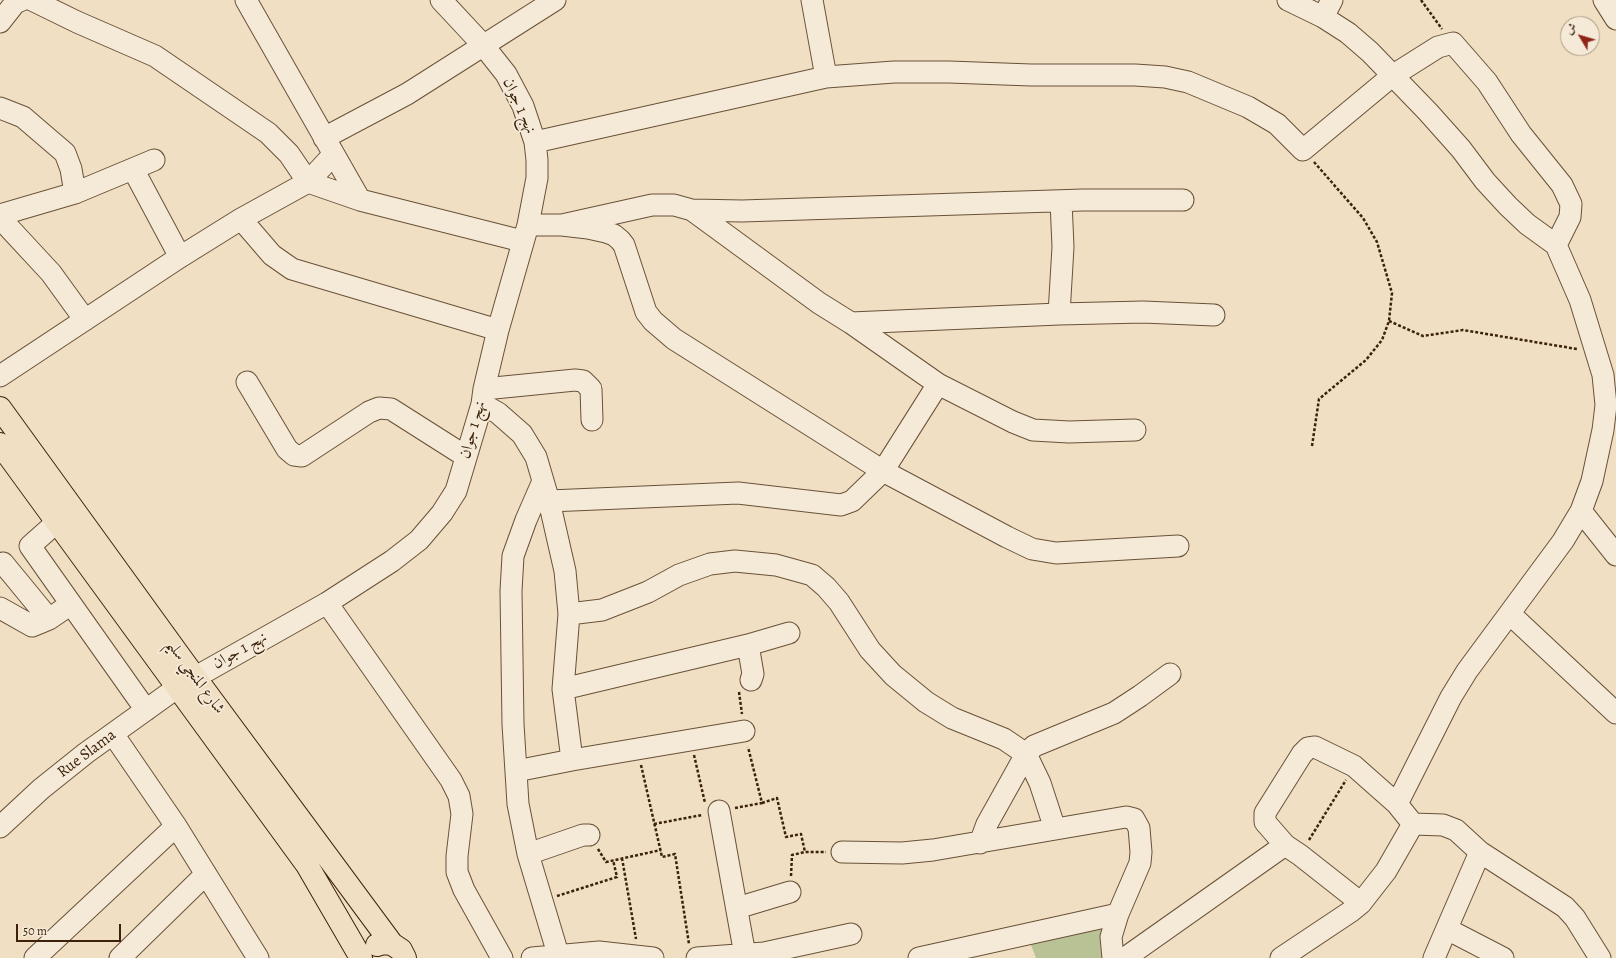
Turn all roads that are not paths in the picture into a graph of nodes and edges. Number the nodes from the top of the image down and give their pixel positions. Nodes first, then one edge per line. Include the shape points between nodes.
1 (441, 0) edge
2 (555, 0) edge
3 (812, 0) edge
4 (1288, 0) edge
5 (1604, 0) edge
6 (20, 1) edge
7 (250, 1) edge
8 (1327, 8) edge
9 (1616, 18) edge
10 (0, 22) edge
11 (483, 45) junction
12 (1392, 76) junction
13 (826, 77) junction
14 (0, 108) edge
15 (535, 142) junction
16 (328, 147) junction
17 (154, 160) dead end
18 (133, 169) junction
19 (308, 182) junction
20 (76, 193) junction
21 (360, 200) junction
22 (1183, 200) dead end
23 (1061, 201) junction
24 (692, 210) junction
25 (0, 216) edge
26 (241, 219) junction
27 (562, 225) junction
28 (525, 233) junction
29 (1556, 245) junction
30 (180, 257) junction
31 (1059, 314) junction
32 (1214, 315) dead end
33 (85, 320) junction
34 (852, 323) junction
35 (498, 330) junction
36 (0, 376) edge
37 (248, 382) dead end
38 (938, 384) junction
39 (483, 396) junction
40 (0, 408) edge
41 (592, 420) dead end
42 (1136, 430) dead end
43 (0, 444) edge
44 (465, 456) junction
45 (883, 471) junction
46 (543, 481) junction
47 (549, 501) junction
48 (1581, 511) junction
49 (57, 522) junction
50 (30, 546) junction
51 (1178, 546) dead end
52 (1616, 555) edge
53 (2, 564) edge
54 (327, 603) junction
55 (71, 604) junction
56 (0, 608) edge
57 (569, 614) junction
58 (1510, 614) junction
59 (49, 619) junction
60 (789, 632) dead end
61 (748, 645) junction
62 (1170, 674) dead end
63 (751, 680) road end
64 (186, 682) junction
65 (563, 689) junction
66 (146, 710) junction
67 (1616, 713) edge
68 (744, 731) road end
69 (113, 734) junction
70 (1026, 754) junction
71 (572, 760) junction
72 (516, 771) junction
73 (1397, 804) junction
74 (712, 809) road end
75 (1413, 824) junction
76 (176, 826) junction
77 (0, 827) edge
78 (1055, 829) junction
79 (589, 835) dead end
80 (980, 843) junction
81 (1292, 850) junction
82 (842, 852) road end
83 (1480, 852) junction
84 (528, 854) junction
85 (206, 874) junction
86 (790, 892) road end
87 (1361, 903) junction
88 (737, 908) junction
89 (1118, 914) junction
90 (1447, 929) junction
91 (852, 934) dead end
92 (1616, 949) edge
93 (993, 950) edge
94 (402, 954) edge
95 (558, 954) junction
96 (760, 955) edge
97 (697, 956) edge
98 (35, 958) edge
99 (120, 958) edge
100 (258, 958) edge
101 (361, 958) edge
102 (364, 958) edge
103 (502, 958) edge
104 (532, 958) edge
105 (646, 958) edge
106 (920, 958) edge
107 (1113, 958) edge
108 (1125, 958) edge
109 (1281, 958) edge
110 (1434, 958) edge
111 (1503, 958) edge
112 (1600, 958) edge
113 (1604, 958) edge

1 - 11 street, نهج 1 جوان
2 - 11 street
3 - 13 street
4 - 8 street
5 - 9 street
6 - 10 street
6 - 19 street via 77,22 155,56 268,133 289,154
7 - 16 street
8 - 12 street via 1348,33
11 - 15 street, نهج 1 جوان via 506,74 523,106
11 - 16 street
12 - 13 street via 1303,150 1277,124 1248,107 1188,82 1166,77 949,72 894,72
12 - 29 street via 1428,112 1508,206
12 - 29 street via 1438,47 1453,43 1487,82 1521,134 1562,185 1571,204 1570,216
13 - 15 street
14 - 20 street via 23,117 65,153
15 - 28 street, نهج 1 جوان via 537,178
16 - 19 street
16 - 21 street
17 - 18 street
18 - 20 street
18 - 30 street
19 - 21 street
19 - 26 street
20 - 25 street
21 - 28 street
22 - 23 street
23 - 24 street via 742,211
23 - 31 street via 1063,247
24 - 27 street via 674,205 652,205
24 - 34 street via 819,303
25 - 33 street via 51,273
26 - 30 street
26 - 35 street via 272,255 292,269
27 - 28 street
27 - 45 street via 614,235 624,245 646,312 674,339
28 - 35 street, نهج 1 جوان
29 - 48 street via 1580,300 1597,353 1603,375 1606,404 1592,480
30 - 33 street
31 - 32 street via 1143,312
31 - 34 street
33 - 36 street
34 - 38 street
35 - 39 street, نهج 1 جوان
37 - 44 street via 287,449 294,455 302,456 379,408 391,409
38 - 42 street via 1033,430
38 - 45 street
39 - 41 street via 575,380 583,381 591,388
39 - 44 street, نهج 1 جوان
39 - 46 street via 522,434 536,457
40 - 64 main road, شارع المنجي سليم
43 - 49 main road, شارع المنجي سليم
44 - 54 street, نهج 1 جوان via 456,491 442,513 419,540 392,561
45 - 47 street via 852,501 840,505 738,493
45 - 51 street via 1032,549 1056,553
46 - 47 street
46 - 72 street via 513,556 513,724
47 - 57 street via 565,571
48 - 52 street
48 - 58 street via 1563,542
49 - 50 street
49 - 64 main road, شارع المنجي سليم
50 - 53 street
50 - 55 street
53 - 59 street
54 - 64 street, نهج 1 جوان
54 - 103 street via 451,780 459,796 462,814 457,872 464,890
55 - 59 street
55 - 66 street
56 - 59 street via 32,626
57 - 65 street
57 - 70 street via 602,610 648,592 679,575 710,564 735,561 776,564 812,575 839,602 870,650 893,675 926,702 952,718 1004,739
58 - 67 street
58 - 73 street via 1467,671 1451,697
60 - 61 street
61 - 63 street via 754,674
61 - 65 street
62 - 70 street via 1114,713 1045,740
64 - 66 street, Rue Slama
64 - 94 main road, شارع المنجي سليم
64 - 101 main road, شارع المنجي سليم via 307,865
65 - 71 street
66 - 69 street, Rue Slama
68 - 71 street
69 - 76 street
69 - 77 street, Rue Slama via 42,789
70 - 78 street via 1040,783
70 - 80 street via 987,824
71 - 72 street
72 - 84 street via 518,804
73 - 75 street
73 - 81 street via 1354,766 1315,747 1308,748 1264,817 1265,822
74 - 88 street
75 - 83 street via 1443,824 1456,830
75 - 87 street via 1386,871
76 - 85 street
76 - 98 street
78 - 80 street
78 - 89 street via 1126,817 1134,819 1139,828 1140,863
79 - 84 street
80 - 82 street via 902,853
81 - 87 street
81 - 108 street
83 - 90 street
83 - 112 street via 1565,907 1575,918
84 - 95 street
85 - 99 street
85 - 100 street
86 - 88 street
87 - 109 street
88 - 96 street
89 - 93 street
89 - 107 street via 1111,937
90 - 110 street
90 - 111 street
91 - 96 street
92 - 113 street
93 - 106 street
94 - 102 main road via 382,943 366,952
95 - 104 street
95 - 105 street via 599,952
96 - 97 street

